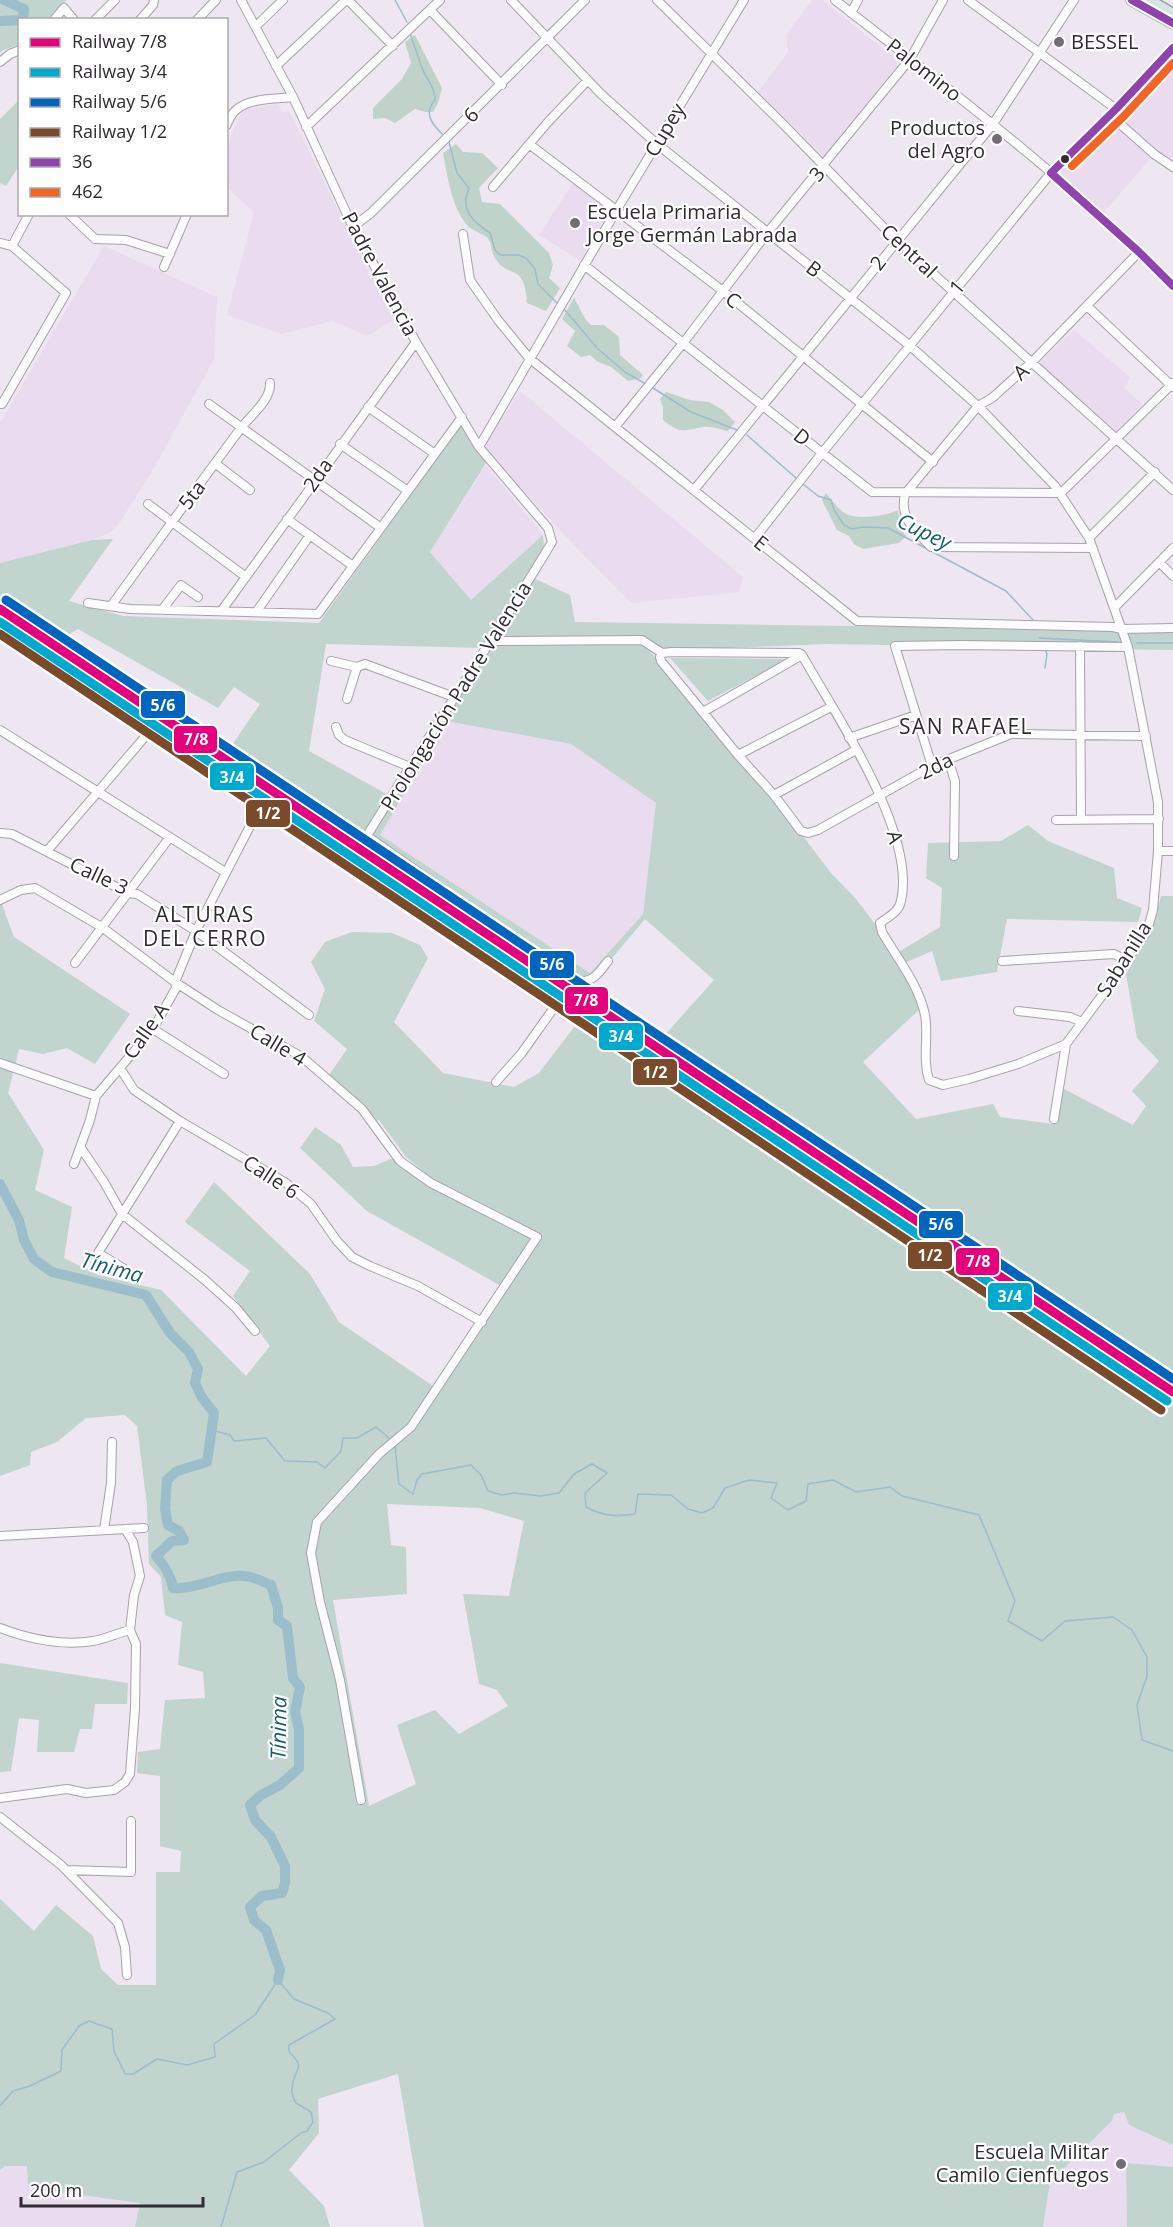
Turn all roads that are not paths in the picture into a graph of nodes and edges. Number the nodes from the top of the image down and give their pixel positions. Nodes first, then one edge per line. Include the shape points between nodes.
1 (115, 0) edge
2 (154, 0) edge
3 (216, 0) edge
4 (241, 0) edge
5 (283, 0) edge
6 (347, 0) edge
7 (440, 0) edge
8 (511, 0) edge
9 (585, 0) edge
10 (657, 0) edge
11 (744, 0) edge
12 (835, 0) edge
13 (858, 0) edge
14 (943, 0) edge
15 (968, 0) edge
16 (1074, 0) edge
17 (1132, 0) edge
18 (1149, 0) edge
19 (430, 10) junction
20 (851, 13) junction
21 (1173, 14) edge
22 (56, 18) edge
23 (72, 18) edge
24 (97, 18) edge
25 (146, 18) edge
26 (199, 18) edge
27 (1173, 23) edge
28 (256, 26) junction
29 (547, 39) junction
30 (393, 45) junction
31 (1173, 48) edge
32 (18, 51) edge
33 (710, 53) junction
34 (1040, 53) junction
35 (910, 59) junction
36 (0, 62) edge
37 (276, 66) junction
38 (587, 81) junction
39 (502, 85) junction
40 (293, 98) junction
41 (1113, 112) junction
42 (228, 122) edge
43 (993, 124) junction
44 (306, 127) junction
45 (529, 144) junction
46 (657, 144) junction
47 (823, 167) junction
48 (1173, 167) edge
49 (1052, 173) junction
50 (493, 187) dead end
51 (616, 211) junction
52 (28, 216) edge
53 (71, 216) edge
54 (186, 216) edge
55 (354, 226) junction
56 (768, 232) junction
57 (463, 234) dead end
58 (896, 240) junction
59 (0, 243) edge
60 (12, 246) junction
61 (1139, 252) junction
62 (170, 254) junction
63 (584, 265) junction
64 (164, 267) dead end
65 (1173, 286) edge
66 (723, 291) junction
67 (953, 292) junction
68 (850, 297) junction
69 (1087, 306) junction
70 (416, 342) junction
71 (684, 342) junction
72 (909, 345) junction
73 (803, 357) junction
74 (529, 358) junction
75 (1032, 362) junction
76 (270, 383) dead end
77 (1172, 385) edge
78 (0, 404) edge
79 (209, 404) dead end
80 (862, 404) junction
81 (764, 406) junction
82 (978, 406) junction
83 (368, 407) junction
84 (462, 417) junction
85 (615, 427) junction
86 (241, 428) junction
87 (468, 428) junction
88 (487, 431) junction
89 (1116, 437) junction
90 (340, 444) junction
91 (479, 447) junction
92 (822, 453) junction
93 (435, 454) junction
94 (933, 462) junction
95 (216, 464) junction
96 (1155, 472) junction
97 (314, 481) junction
98 (249, 490) dead end
99 (694, 490) junction
100 (1173, 490) edge
101 (408, 492) junction
102 (1061, 493) junction
103 (905, 494) junction
104 (147, 504) dead end
105 (287, 519) junction
106 (171, 522) junction
107 (381, 528) junction
108 (548, 528) joint
109 (310, 535) junction
110 (755, 538) junction
111 (1089, 538) junction
112 (1092, 548) junction
113 (1173, 548) edge
114 (1159, 562) junction
115 (353, 566) junction
116 (1173, 576) edge
117 (246, 577) junction
118 (198, 597) dead end
119 (88, 603) dead end
120 (111, 606) junction
121 (1113, 608) junction
122 (162, 610) junction
123 (222, 610) junction
124 (257, 611) junction
125 (1173, 628) edge
126 (1122, 629) junction
127 (1, 639) edge
128 (492, 641) junction
129 (1080, 646) junction
130 (1128, 647) junction
131 (662, 653) junction
132 (802, 655) junction
133 (331, 661) dead end
134 (357, 667) junction
135 (126, 685) dead end
136 (454, 696) junction
137 (347, 699) dead end
138 (831, 707) junction
139 (703, 712) junction
140 (916, 715) junction
141 (156, 723) junction
142 (336, 727) dead end
143 (0, 730) edge
144 (1080, 734) junction
145 (1146, 736) junction
146 (849, 738) junction
147 (856, 750) junction
148 (738, 755) junction
149 (948, 759) junction
150 (932, 766) junction
151 (410, 767) junction
152 (98, 791) junction
153 (774, 795) junction
154 (881, 795) junction
155 (264, 800) junction
156 (1081, 819) junction
157 (1159, 819) junction
158 (1056, 820) dead end
159 (1, 833) edge
160 (170, 837) junction
161 (366, 837) junction
162 (47, 851) junction
163 (1158, 851) junction
164 (1173, 852) edge
165 (954, 856) dead end
166 (346, 857) junction
167 (225, 872) junction
168 (128, 893) junction
169 (0, 900) edge
170 (103, 928) junction
171 (196, 931) junction
172 (1002, 960) dead end
173 (1126, 960) junction
174 (608, 961) dead end
175 (75, 963) dead end
176 (175, 982) junction
177 (1018, 1011) dead end
178 (309, 1015) dead end
179 (1082, 1022) junction
180 (153, 1029) junction
181 (1066, 1044) junction
182 (0, 1063) edge
183 (120, 1068) junction
184 (224, 1074) dead end
185 (496, 1082) dead end
186 (96, 1096) junction
187 (1054, 1119) dead end
188 (180, 1122) junction
189 (81, 1148) junction
190 (74, 1164) dead end
191 (122, 1214) junction
192 (123, 1268) dead end
193 (482, 1322) junction
194 (255, 1330) dead end
195 (112, 1442) dead end
196 (144, 1528) dead end
197 (125, 1529) junction
198 (104, 1530) junction
199 (0, 1536) edge
200 (0, 1628) edge
201 (130, 1629) junction
202 (0, 1798) edge
203 (362, 1800) dead end
204 (0, 1817) edge
205 (131, 1821) dead end
206 (67, 1870) junction
207 (127, 1975) dead end

1 - 24 street
2 - 25 street
3 - 26 street
4 - 28 street, Padre Valencia
5 - 28 street
6 - 30 street
6 - 37 street
7 - 19 street
8 - 29 street, B
9 - 29 street, 6
10 - 33 street, Central
11 - 33 street, Cupey
12 - 20 street, Palomino
13 - 20 street
14 - 35 street, 3
15 - 34 street
16 - 34 street, 2
17 - 27 main road
18 - 21 main road
19 - 30 street
19 - 39 street
20 - 35 street, Palomino
22 - 23 street via 64,8
28 - 37 street, Padre Valencia
29 - 38 street, B
29 - 39 street, 6
30 - 44 street
31 - 41 street, 1
32 - 36 street
33 - 46 street, Cupey
33 - 47 street, Central
34 - 41 street
34 - 43 street, 2
35 - 43 street, Palomino
35 - 47 street, 3
37 - 40 street, Padre Valencia
38 - 45 street
38 - 46 street, B
39 - 55 street, 6
40 - 42 street via 238,107
40 - 44 street, Padre Valencia
41 - 48 street via 1154,154
41 - 49 street, 1
43 - 49 street, Palomino
43 - 58 street, 2
44 - 55 street, Padre Valencia
45 - 50 street
45 - 51 street, C
46 - 51 street, Cupey
46 - 56 street, B
47 - 56 street, 3
47 - 58 street, Central
49 - 61 street, Palomino
49 - 67 street, 1
51 - 63 street, Cupey
51 - 66 street, C
52 - 60 street
53 - 62 street via 95,239 126,240
54 - 62 street
55 - 70 street, Padre Valencia
56 - 66 street, 3
56 - 68 street, B
57 - 74 street, E via 470,280
58 - 67 street, Central
58 - 68 street, 2
59 - 60 street
60 - 78 street via 66,293
61 - 65 street, Palomino
61 - 69 street, A
62 - 64 street
63 - 71 street, D
63 - 74 street, Cupey
66 - 71 street, 3
66 - 73 street, C
67 - 72 street, 1
67 - 75 street, Central
68 - 72 street, B
68 - 73 street, 2
69 - 75 street, A
69 - 77 street
70 - 83 street, 2da
70 - 84 street, Padre Valencia
71 - 81 street, D
71 - 85 street, 3
72 - 80 street, 1
72 - 82 street, B
73 - 80 street, C
73 - 81 street, 2
74 - 85 street, E
74 - 88 street, Cupey
75 - 82 street, A
75 - 89 street, Central
76 - 86 street, 5ta via 269,393
77 - 89 street
79 - 86 street
80 - 92 street, 1
80 - 94 street, C
81 - 92 street, D
81 - 99 street, 2
82 - 94 street, A
82 - 102 street, B
83 - 90 street, 2da
83 - 93 street
84 - 87 street, Padre Valencia
84 - 93 street
85 - 99 street, E
86 - 95 street, 5ta
86 - 97 street
87 - 88 street via 478,434
87 - 91 street, Padre Valencia
88 - 91 street, Cupey
89 - 96 street, Central
89 - 102 street
90 - 97 street, 2da
90 - 101 street
91 - 108 street, Padre Valencia
92 - 103 street, D via 872,492
92 - 110 street, 1
93 - 101 street
94 - 103 street, A
95 - 98 street
95 - 106 street, 5ta
96 - 100 street, Central
96 - 111 street
97 - 105 street, 2da
97 - 107 street
99 - 110 street, E
101 - 107 street
102 - 103 street, D
102 - 111 street, B
103 - 112 street via 902,507 906,517 931,547
104 - 106 street
105 - 109 street
105 - 117 street, 2da
106 - 117 street
106 - 120 street, 5ta
107 - 115 street
108 - 128 street, Prolongación Padre Valencia via 552,542
109 - 115 street
109 - 124 street
110 - 126 street, E via 857,621
111 - 112 street, B
112 - 121 street, B
113 - 114 street
114 - 116 street
114 - 121 street
115 - 124 street via 318,614
117 - 123 street, 2da
118 - 122 street via 181,585
119 - 120 street
120 - 122 street
121 - 126 street, B
122 - 123 street
123 - 124 street
125 - 126 street, E
126 - 130 street, B
127 - 141 street via 80,675
128 - 131 street via 642,640
128 - 136 street, Prolongación Padre Valencia
129 - 130 street
129 - 140 street via 895,646
129 - 144 street
130 - 145 street, Sabanilla
131 - 132 street
131 - 139 street via 661,662
132 - 138 street, A
132 - 139 street
133 - 134 street
134 - 136 street via 365,664
134 - 137 street
135 - 161 street
136 - 151 street, Prolongación Padre Valencia
138 - 146 street, A
138 - 148 street
139 - 148 street
140 - 146 street
140 - 150 street
141 - 152 street
141 - 155 street
142 - 151 street via 345,740
143 - 152 street
144 - 145 street, 2da
144 - 149 street, 2da via 1011,734
144 - 156 street
145 - 157 street, Sabanilla
146 - 147 street, A
147 - 153 street
147 - 154 street, A
148 - 153 street
149 - 150 street, 2da
149 - 165 street via 955,781
150 - 154 street, 2da
151 - 161 street, Prolongación Padre Valencia
152 - 160 street
152 - 162 street
153 - 154 street, 2da via 801,831 808,833
154 - 181 street, A via 897,838 903,876 901,902 894,914 880,923 921,999 926,1018 929,1080 943,1085 969,1079
155 - 166 street
155 - 167 street, Calle A
156 - 157 street
156 - 158 street
157 - 163 street, Sabanilla
159 - 162 street, Calle 3 via 12,834
160 - 167 street
160 - 168 street
161 - 166 street, Prolongación Padre Valencia
161 - 174 street via 581,981 595,977
162 - 168 street, Calle 3
163 - 164 street
163 - 173 street, Sabanilla via 1153,910 1147,931
166 - 185 street via 558,1002
167 - 171 street, Calle A
168 - 170 street
168 - 171 street, Calle 3 via 137,894
169 - 170 street, Calle 4 via 35,888
170 - 175 street
170 - 176 street, Calle 4
171 - 176 street, Calle A
171 - 178 street, Calle 3
172 - 173 street via 1114,954
173 - 179 street, Sabanilla
176 - 180 street, Calle A via 176,988
176 - 193 street, Calle 4 via 302,1057 362,1108 400,1161 459,1198 537,1237
177 - 179 street
179 - 181 street, Sabanilla
180 - 183 street, Calle A
180 - 184 street
181 - 187 street, Sabanilla
182 - 186 street
183 - 186 street, Calle A
183 - 188 street, Calle 6 via 134,1090
186 - 189 street, Calle A
188 - 191 street
188 - 193 street, Calle 6 via 286,1183 311,1204 352,1257 418,1286
189 - 190 street, Calle A
189 - 191 street
191 - 192 street via 98,1253
191 - 194 street via 205,1280
193 - 203 street via 411,1427 379,1454 317,1522 311,1553
195 - 198 street
196 - 197 street
197 - 198 street
197 - 201 street via 133,1542 140,1576
198 - 199 street
200 - 201 street via 30,1639 59,1642 93,1641
201 - 202 street via 136,1644 135,1708 130,1774 126,1782 114,1790 86,1793 67,1789
204 - 206 street
205 - 206 street via 131,1872
206 - 207 street via 118,1923

